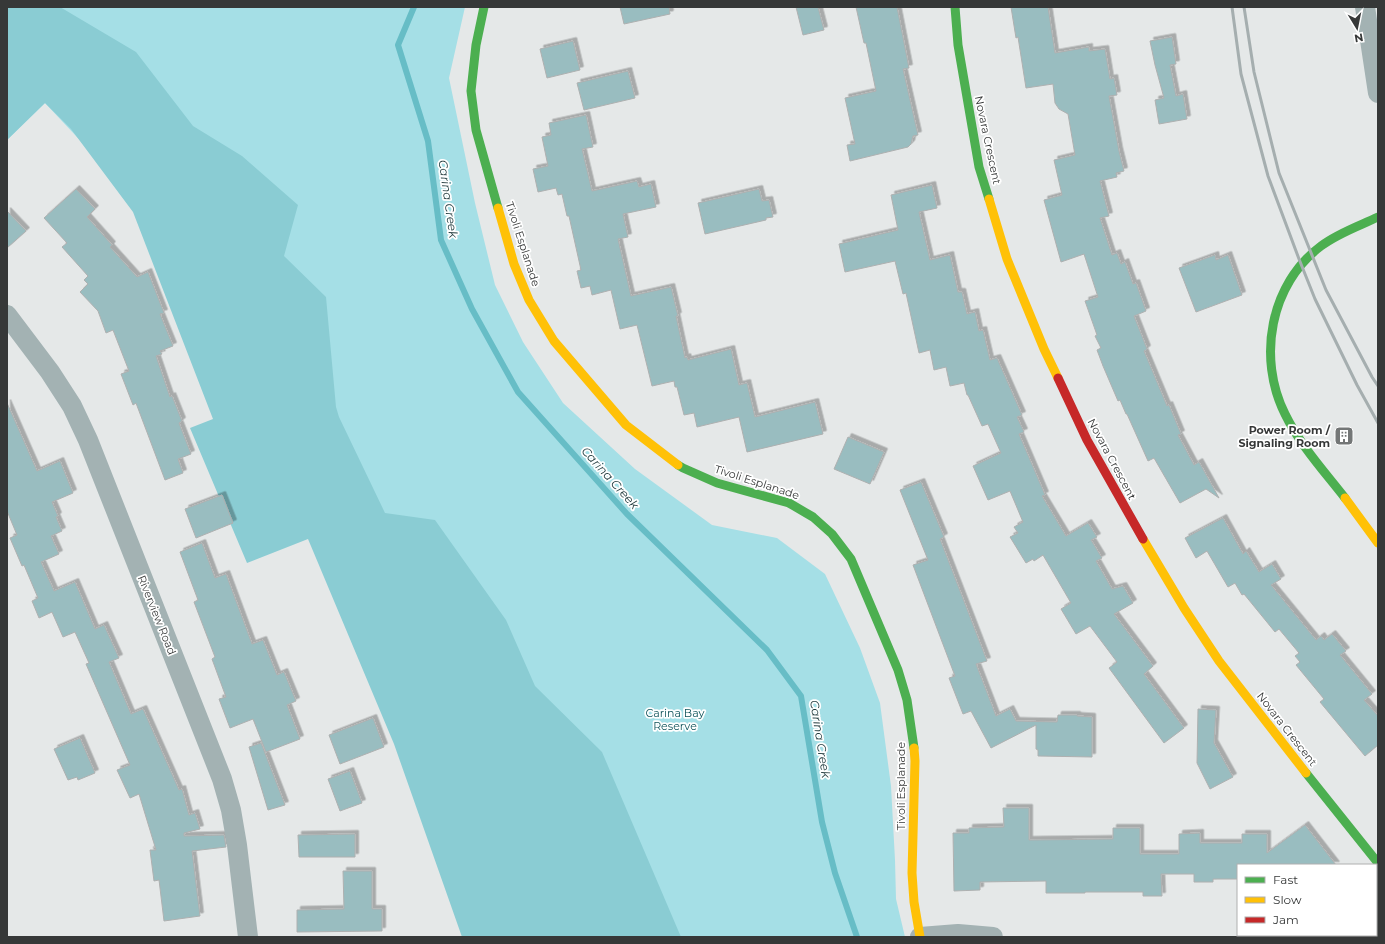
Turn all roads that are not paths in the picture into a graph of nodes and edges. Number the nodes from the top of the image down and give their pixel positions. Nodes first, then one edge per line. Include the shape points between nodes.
1 (484, 7) edge
2 (955, 7) edge
3 (1365, 7) edge
4 (1378, 93) edge
5 (1378, 218) edge
6 (7, 315) edge
7 (1378, 542) edge
8 (1378, 863) edge
9 (248, 937) edge
10 (920, 937) edge
11 (994, 937) edge

1 - 10 street, Tivoli Esplanade via 476,45 471,92 476,130 514,264 529,300 554,341 626,425 655,448 683,468 717,483 789,503 813,516 832,534 851,559 898,670 907,700 915,761 912,873
2 - 8 street, Novara Crescent via 966,100 981,175 1007,259 1044,349 1087,440 1135,526 1219,661
3 - 4 street
5 - 7 street via 1320,246 1305,260 1279,299 1269,346 1270,369 1283,411 1309,453
6 - 9 street, Riverview Road via 50,372 79,420 222,779 238,844
10 - 11 street via 958,934

